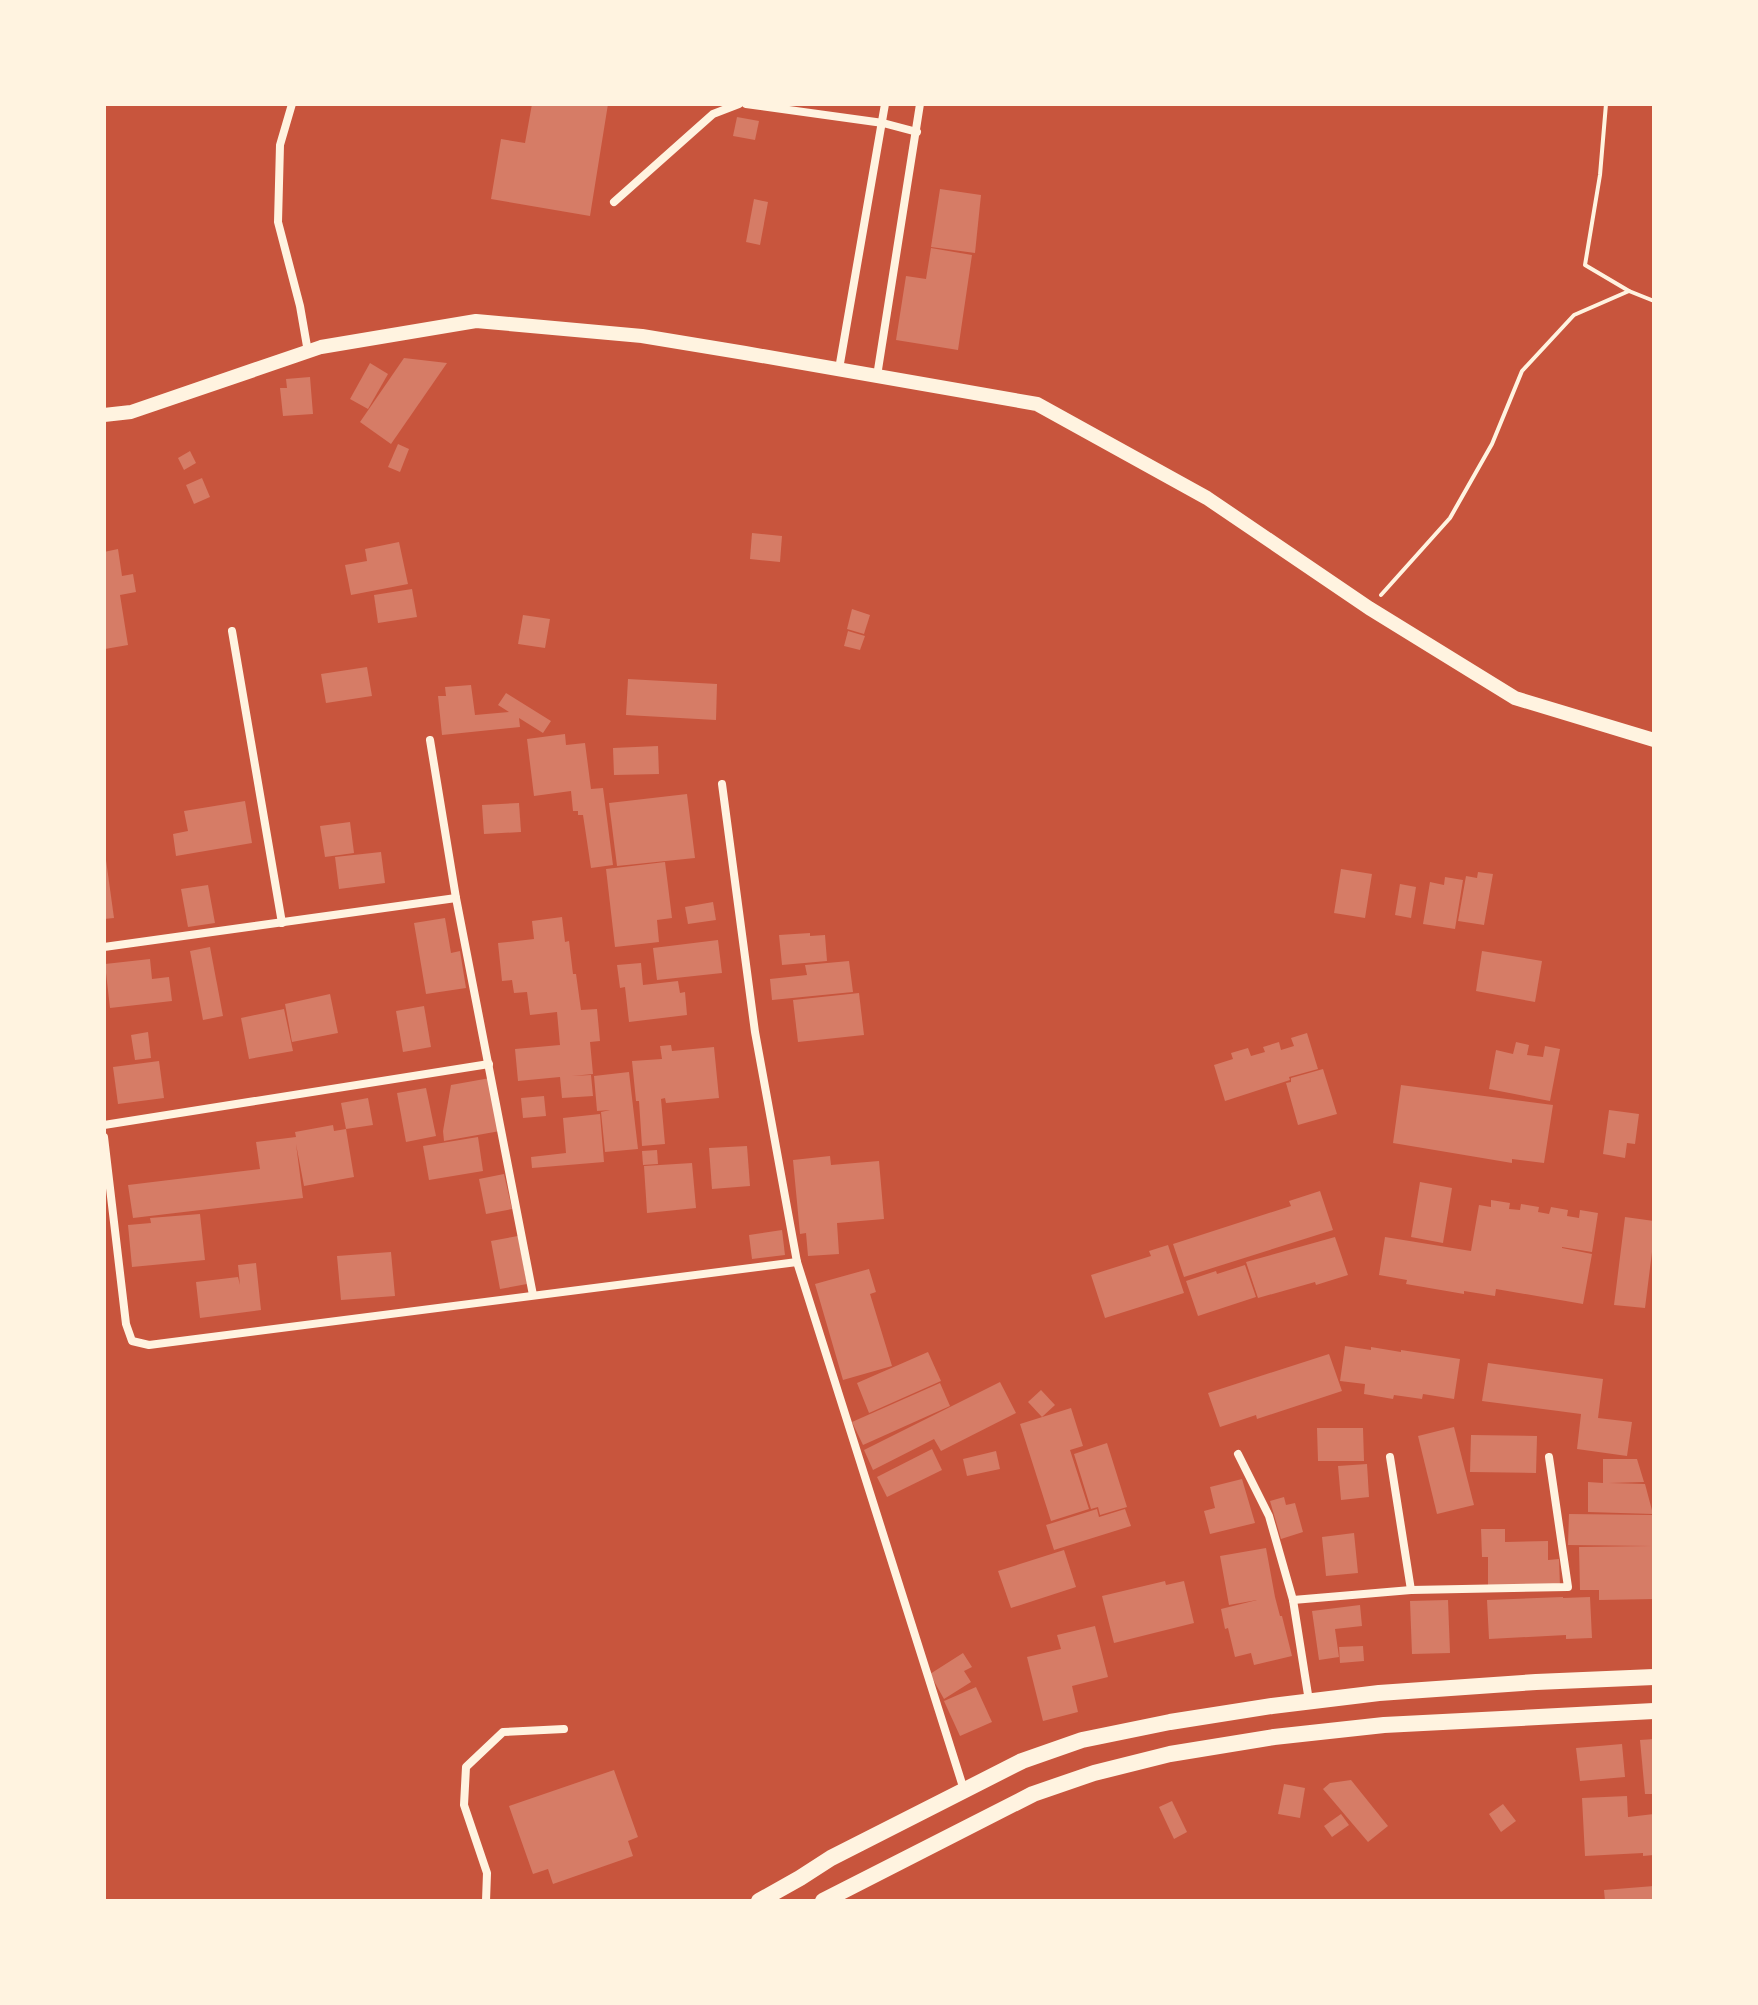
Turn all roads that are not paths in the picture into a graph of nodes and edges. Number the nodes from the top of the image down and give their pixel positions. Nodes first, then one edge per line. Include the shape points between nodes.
1 (292, 104) edge
2 (739, 104) edge
3 (746, 104) edge
4 (885, 104) edge
5 (920, 104) edge
6 (883, 123) junction
7 (917, 132) junction
8 (614, 202) dead end
9 (308, 352) junction
10 (839, 369) junction
11 (877, 376) junction
12 (104, 415) edge
13 (232, 631) dead end
14 (430, 740) dead end
15 (1654, 740) edge
16 (722, 784) dead end
17 (456, 898) junction
18 (282, 923) junction
19 (104, 947) edge
20 (489, 1064) junction
21 (104, 1125) edge
22 (104, 1137) edge
23 (797, 1262) junction
24 (533, 1295) junction
25 (1238, 1454) dead end
26 (1390, 1457) dead end
27 (1549, 1457) dead end
28 (1411, 1590) junction
29 (1293, 1600) junction
30 (1654, 1677) edge
31 (1309, 1701) junction
32 (1654, 1711) edge
33 (564, 1729) dead end
34 (964, 1791) junction
35 (486, 1901) edge
36 (759, 1901) edge
37 (823, 1901) edge

1 - 9 street via 280,145 278,222
2 - 8 street via 713,114
3 - 6 street
4 - 6 street
5 - 7 street
6 - 7 street
6 - 10 street
7 - 11 street
9 - 10 street via 476,321 642,336
9 - 12 street via 131,412
10 - 11 street
11 - 15 street via 1037,404 1207,498 1369,608 1515,698
13 - 18 street
14 - 17 street
16 - 23 street via 755,1032
17 - 18 street
17 - 20 street
18 - 19 street
20 - 21 street
20 - 24 street
22 - 24 street via 132,1341 149,1345
23 - 24 street
23 - 34 street
25 - 29 street via 1269,1516
26 - 28 street
27 - 28 street via 1568,1587
28 - 29 street
29 - 31 street
30 - 31 main road
31 - 34 main road via 1082,1740 1022,1761
32 - 37 main road via 1384,1725 1170,1754 1033,1794
33 - 35 street via 503,1732 466,1767 464,1805 487,1873
34 - 36 main road

